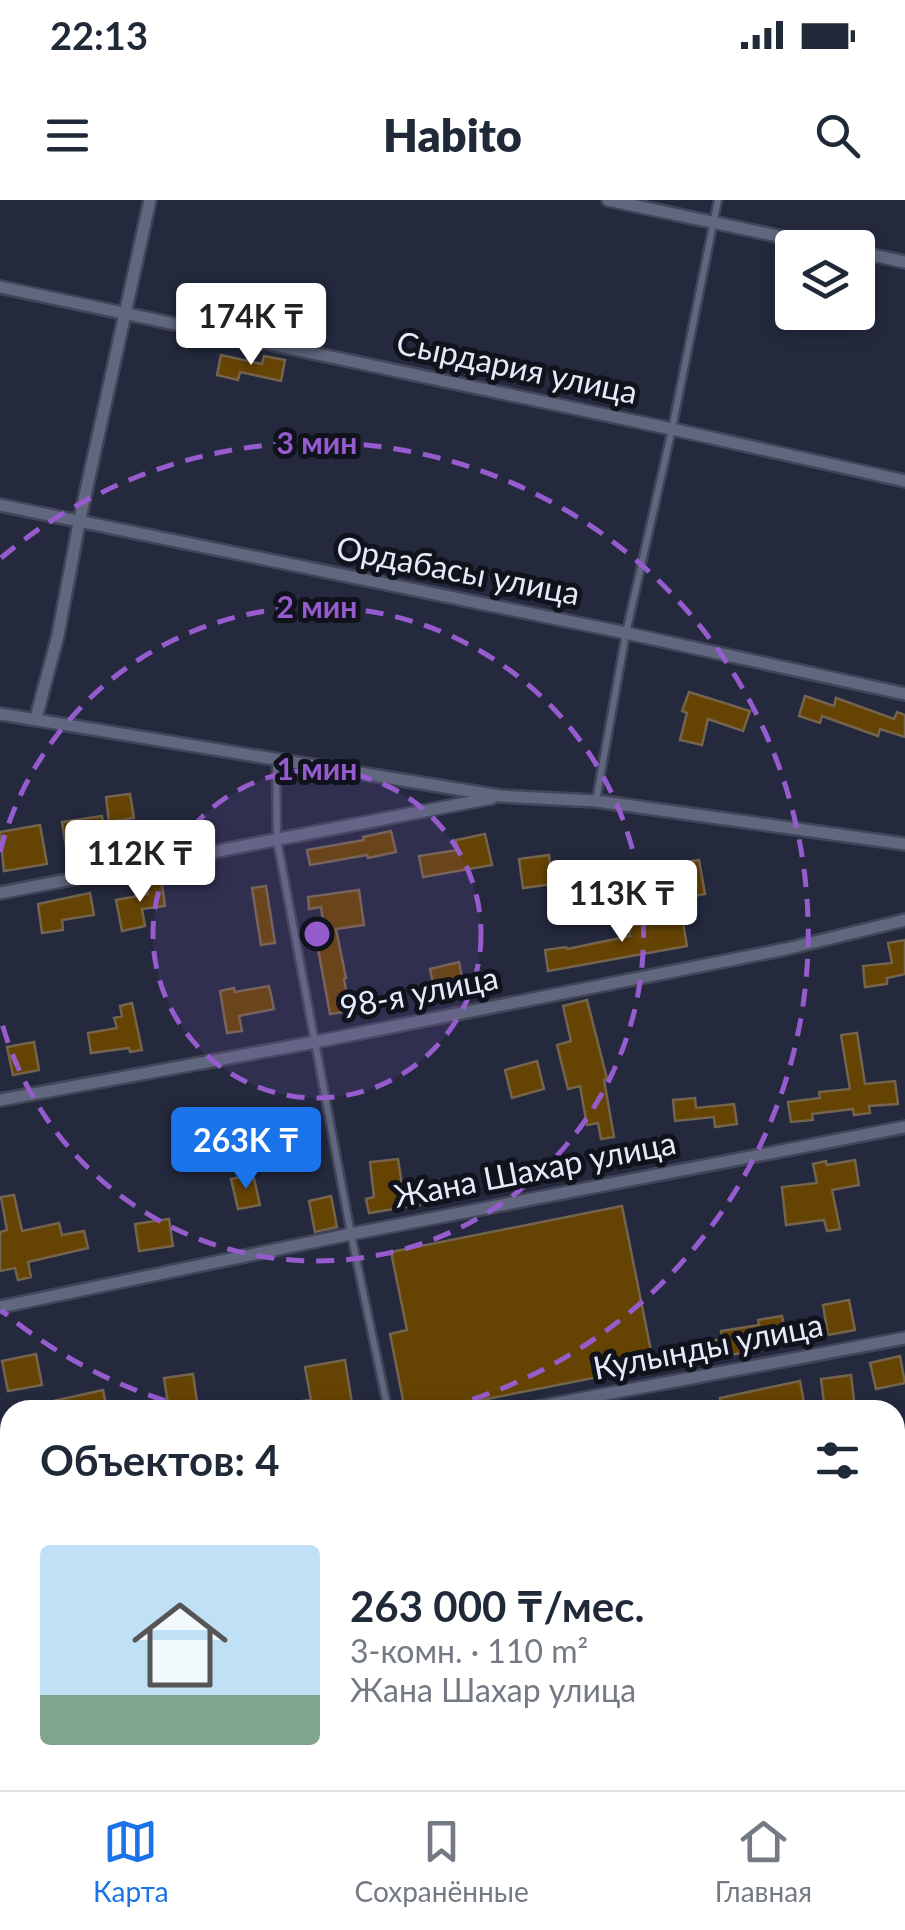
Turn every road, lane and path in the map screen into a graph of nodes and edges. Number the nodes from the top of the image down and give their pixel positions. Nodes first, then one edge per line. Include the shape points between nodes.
1 (150, 200) edge
2 (608, 200) edge
3 (718, 200) edge
4 (714, 222) junction
5 (775, 235) edge
6 (875, 256) edge
7 (905, 262) edge
8 (0, 286) edge
9 (124, 314) junction
10 (672, 429) junction
11 (905, 481) edge
12 (0, 505) edge
13 (79, 523) junction
14 (626, 634) junction
15 (905, 694) edge
16 (0, 714) edge
17 (36, 718) junction
18 (276, 760) junction
19 (500, 796) junction
20 (596, 801) junction
21 (277, 840) junction
22 (905, 844) edge
23 (0, 893) edge
24 (905, 920) edge
25 (315, 1042) junction
26 (0, 1100) edge
27 (905, 1127) edge
28 (351, 1234) junction
29 (0, 1306) edge
30 (905, 1338) edge
31 (386, 1400) edge
32 (574, 1400) edge

1 - 9 street
2 - 4 street
3 - 4 lane
4 - 5 street
4 - 10 lane
6 - 7 street
8 - 9 street, Сырдария улица
9 - 10 street, Сырдария улица
9 - 13 street
10 - 11 street, Сырдария улица
10 - 14 lane
12 - 13 street, Ордабасы улица
13 - 14 street, Ордабасы улица
13 - 17 street
14 - 15 street, Ордабасы улица
14 - 20 lane
16 - 17 street
17 - 18 street
18 - 19 street
18 - 21 lane
19 - 20 street
19 - 21 street
20 - 22 street
21 - 23 street
21 - 25 lane
24 - 25 street, 98-я улица via 786,950
25 - 26 street, 98-я улица
25 - 28 lane
27 - 28 street, Жана Шахар улица
28 - 29 street, Жана Шахар улица
28 - 31 lane
30 - 32 street, Кулынды улица

